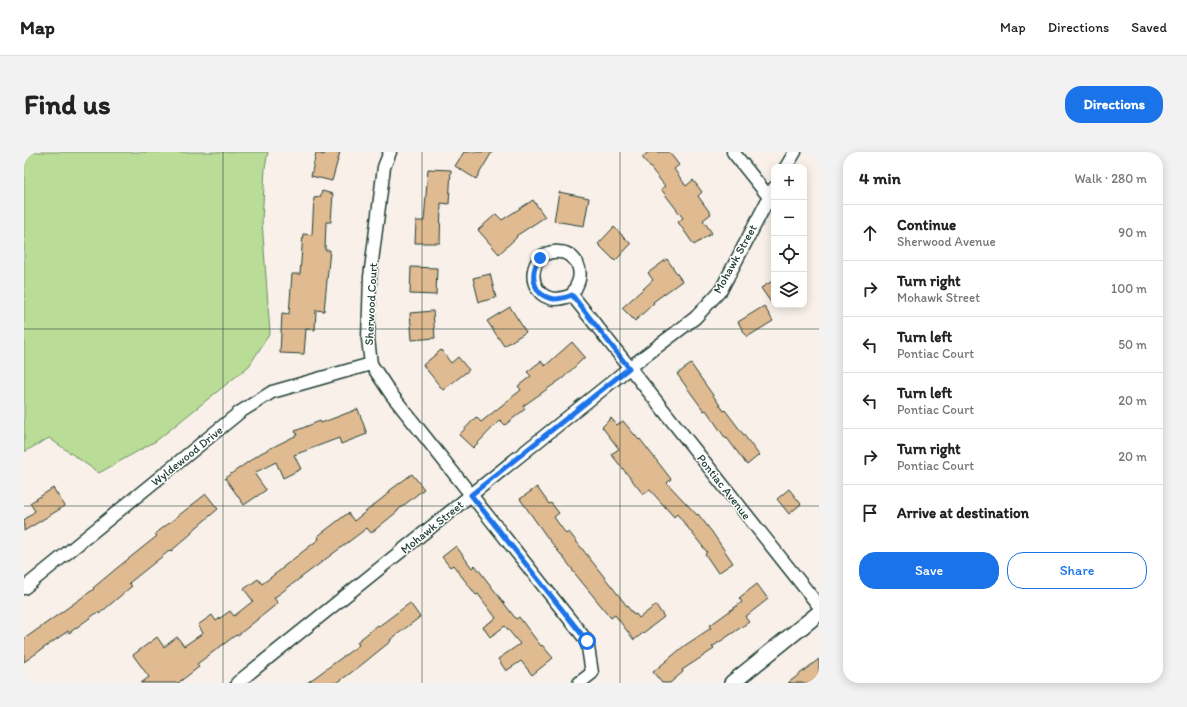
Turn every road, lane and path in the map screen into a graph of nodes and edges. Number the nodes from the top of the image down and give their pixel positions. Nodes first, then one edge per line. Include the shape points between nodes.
1 (390, 152) edge
2 (733, 152) edge
3 (794, 152) edge
4 (788, 164) edge
5 (771, 191) edge
6 (771, 194) edge
7 (572, 295) dead end
8 (371, 364) junction
9 (629, 368) junction
10 (471, 495) junction
11 (24, 588) edge
12 (819, 606) edge
13 (819, 613) edge
14 (237, 683) edge
15 (579, 683) edge
16 (732, 683) edge

1 - 8 street, Sherwood Court via 384,167 370,277 368,340
2 - 5 street
3 - 4 street
6 - 9 street, Mohawk Street via 721,290 695,318
7 - 9 street, Pontiac Avenue
8 - 10 street, Sherwood Court via 391,394
8 - 11 street, Wyldewood Drive via 272,392 240,412
9 - 10 street, Mohawk Street
9 - 12 street, Pontiac Avenue
10 - 14 street, Mohawk Street
10 - 15 street, Sherwood Court via 587,641 592,673
13 - 16 street

